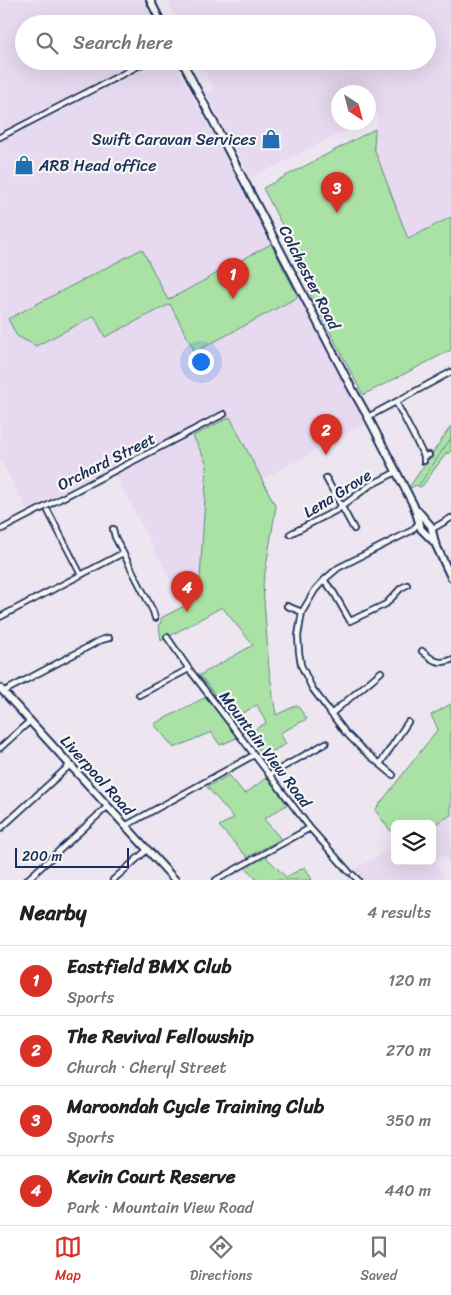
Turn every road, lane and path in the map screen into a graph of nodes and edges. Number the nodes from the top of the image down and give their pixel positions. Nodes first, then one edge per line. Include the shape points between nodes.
1 (150, 0) edge
2 (158, 15) edge
3 (131, 70) edge
4 (187, 70) edge
5 (0, 138) edge
6 (451, 372) edge
7 (396, 402) junction
8 (224, 414) dead end
9 (368, 417) junction
10 (426, 457) dead end
11 (396, 472) junction
12 (326, 478) dead end
13 (342, 507) junction
14 (48, 511) dead end
15 (451, 518) edge
16 (426, 526) junction
17 (113, 529) dead end
18 (354, 529) dead end
19 (0, 530) edge
20 (290, 534) dead end
21 (123, 553) junction
22 (82, 574) junction
23 (451, 576) edge
24 (324, 580) junction
25 (407, 585) dead end
26 (287, 606) dead end
27 (302, 612) junction
28 (0, 617) edge
29 (155, 618) dead end
30 (350, 621) junction
31 (353, 627) dead end
32 (109, 638) dead end
33 (167, 638) dead end
34 (422, 651) dead end
35 (451, 660) edge
36 (189, 669) junction
37 (381, 672) dead end
38 (2, 690) edge
39 (139, 695) dead end
40 (331, 714) junction
41 (30, 721) junction
42 (408, 722) dead end
43 (326, 743) dead end
44 (0, 748) edge
45 (254, 755) junction
46 (380, 764) junction
47 (70, 765) junction
48 (269, 775) junction
49 (392, 775) dead end
50 (108, 806) junction
51 (126, 826) junction
52 (310, 828) junction
53 (0, 829) edge
54 (147, 850) junction
55 (27, 880) edge
56 (113, 880) edge
57 (175, 880) edge
58 (216, 880) edge
59 (358, 880) edge

1 - 2 main road
3 - 5 street
4 - 9 main road, Colchester Road
6 - 7 street
7 - 9 street
7 - 10 street
8 - 19 street, Orchard Street
9 - 11 main road, Colchester Road
11 - 13 street, Lena Grove via 369,486
11 - 16 main road, Colchester Road
12 - 13 street
13 - 18 street
13 - 20 street, Lena Grove
14 - 22 street
15 - 16 street
16 - 23 main road, Colchester Road
16 - 24 street via 411,530 338,568
17 - 21 street
21 - 22 street
21 - 29 street
22 - 28 street
24 - 27 street
24 - 30 street
25 - 30 street via 386,604
26 - 27 street
27 - 40 street via 298,636 302,665 312,688
30 - 31 street
32 - 38 street
33 - 36 street, Mountain View Road
34 - 35 street via 438,663
36 - 39 street
36 - 45 street, Mountain View Road
37 - 40 street
38 - 41 main road, Liverpool Road
40 - 46 street via 345,732
41 - 44 street
41 - 47 main road, Liverpool Road
42 - 46 street
43 - 48 street
45 - 48 street, Mountain View Road
45 - 51 street
46 - 49 street
47 - 50 main road, Liverpool Road
47 - 53 street
48 - 52 street, Mountain View Road
50 - 51 main road, Liverpool Road
50 - 55 street
51 - 54 main road, Liverpool Road
52 - 58 street
52 - 59 street, Mountain View Road
54 - 56 street
54 - 57 main road, Liverpool Road

